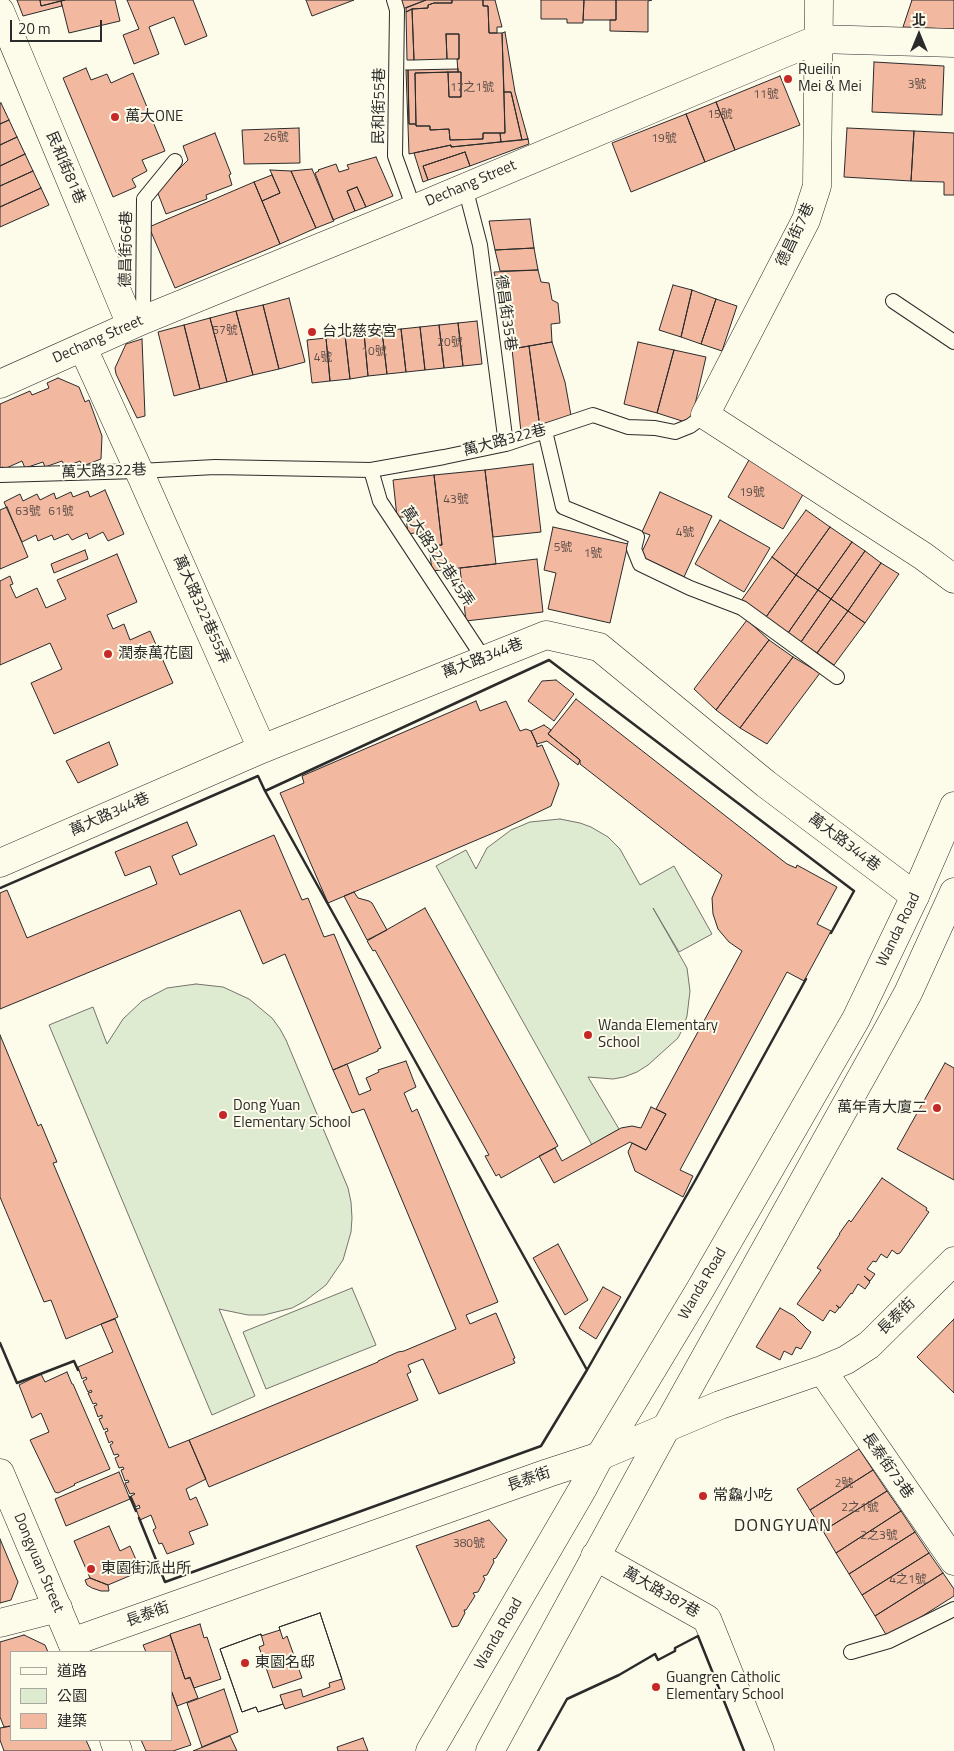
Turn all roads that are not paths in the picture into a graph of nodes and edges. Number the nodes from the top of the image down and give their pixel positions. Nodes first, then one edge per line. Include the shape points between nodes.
1 (394, 0) edge
2 (819, 0) edge
3 (0, 11) edge
4 (818, 38) junction
5 (954, 43) edge
6 (175, 160) dead end
7 (465, 187) junction
8 (414, 209) junction
9 (893, 300) dead end
10 (137, 322) junction
11 (954, 342) edge
12 (83, 348) junction
13 (0, 384) edge
14 (705, 415) junction
15 (545, 431) junction
16 (506, 444) junction
17 (371, 470) junction
18 (139, 471) junction
19 (0, 474) edge
20 (954, 579) edge
21 (484, 658) junction
22 (836, 677) dead end
23 (262, 749) junction
24 (954, 806) edge
25 (0, 863) edge
26 (954, 892) edge
27 (916, 896) junction
28 (951, 1270) edge
29 (822, 1370) junction
30 (666, 1428) junction
31 (600, 1456) junction
32 (0, 1473) edge
33 (595, 1556) junction
34 (954, 1562) edge
35 (58, 1608) junction
36 (954, 1609) edge
37 (0, 1622) edge
38 (74, 1647) edge
39 (851, 1652) dead end
40 (430, 1751) edge
41 (490, 1751) edge
42 (760, 1751) edge

1 - 8 lane, 民和街55巷 via 397,10 395,156
2 - 4 street, 德昌街7巷
3 - 10 street, 民和街81巷
4 - 5 street, Dechang Street
4 - 7 street, Dechang Street
4 - 14 street, 德昌街7巷 via 817,186 806,220
6 - 10 lane, 德昌街66巷 via 144,199
7 - 8 street, Dechang Street
7 - 16 lane, 德昌街35巷 via 480,245
8 - 10 street, Dechang Street
9 - 11 lane
10 - 12 street, Dechang Street
12 - 13 street, Dechang Street
12 - 18 street, 萬大路322巷55弄
14 - 15 lane, 萬大路322巷 via 675,432 628,427 593,415
14 - 20 street
15 - 16 lane, 萬大路322巷
15 - 22 lane via 563,507 638,537 634,549 640,564 742,608
16 - 17 lane, 萬大路322巷
17 - 18 lane, 萬大路322巷 via 215,467
17 - 21 lane, 萬大路322巷45弄 via 380,501
18 - 19 lane, 萬大路322巷
18 - 23 street, 萬大路322巷55弄
21 - 23 street, 萬大路344巷
21 - 27 street, 萬大路344巷 via 546,635 599,647 766,784
23 - 25 street, 萬大路344巷
24 - 27 street, Wanda Road
26 - 30 street via 908,993
27 - 31 street, Wanda Road via 856,1019
28 - 29 street, 長泰街 via 869,1345
29 - 30 street, 長泰街 via 720,1405
29 - 34 street, 長泰街73巷
30 - 31 street, 長泰街
30 - 33 street
31 - 38 street, 長泰街
31 - 40 street, Wanda Road
32 - 35 street, Dongyuan Street
33 - 41 street
33 - 42 street, 萬大路387巷 via 707,1619
35 - 37 street
35 - 38 street, Dongyuan Street
36 - 39 lane via 889,1641

